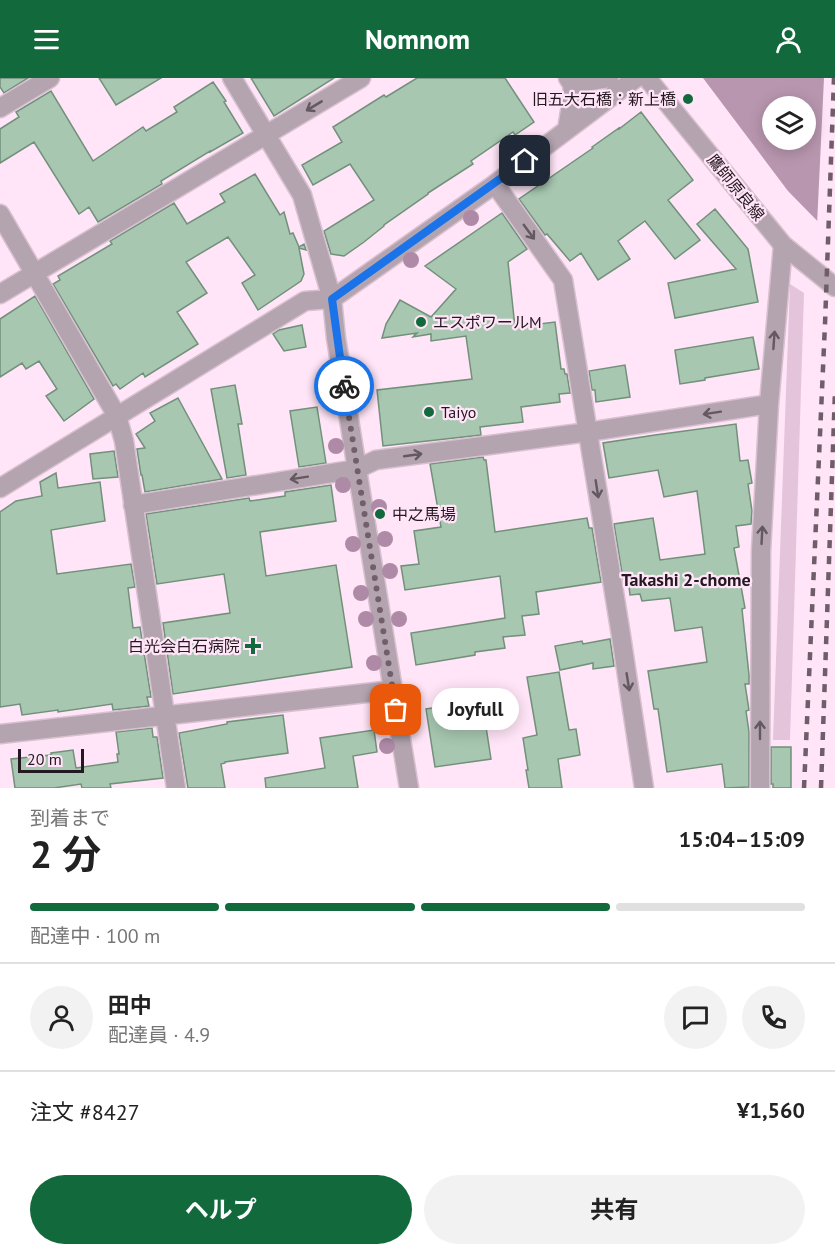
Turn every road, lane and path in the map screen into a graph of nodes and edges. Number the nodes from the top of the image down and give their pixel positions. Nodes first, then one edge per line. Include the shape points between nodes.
1 (50, 78) edge
2 (232, 78) edge
3 (361, 78) edge
4 (609, 78) edge
5 (636, 78) edge
6 (648, 78) edge
7 (570, 81) edge
8 (0, 108) edge
9 (567, 130) junction
10 (267, 134) junction
11 (495, 184) junction
12 (0, 214) edge
13 (783, 245) junction
14 (35, 274) junction
15 (835, 286) edge
16 (0, 294) edge
17 (332, 299) junction
18 (769, 404) junction
19 (117, 416) junction
20 (588, 432) junction
21 (357, 469) junction
22 (0, 488) edge
23 (134, 504) junction
24 (393, 690) junction
25 (164, 715) junction
26 (0, 734) edge
27 (176, 788) edge
28 (409, 788) edge
29 (644, 788) edge
30 (760, 788) edge

1 - 8 street
2 - 10 street
3 -> 10 street
4 - 7 street
5 - 9 street
6 - 13 street, 鷹師原良線
7 - 9 street via 573,93
9 - 11 street
10 - 14 street
10 - 17 street via 302,195
11 - 17 street
11 -> 20 street via 563,280
12 - 14 street
13 - 15 street, 鷹師原良線
18 -> 13 street
14 - 16 street
14 - 19 street
17 - 19 street via 304,301
17 - 21 street
18 -> 20 street
30 -> 18 street via 761,551
19 - 22 street
19 - 23 street
21 -> 20 street via 376,460
20 -> 29 street
21 -> 23 street
21 - 24 street
23 - 25 street
24 - 25 street
24 - 28 street
25 - 26 street
25 - 27 street

